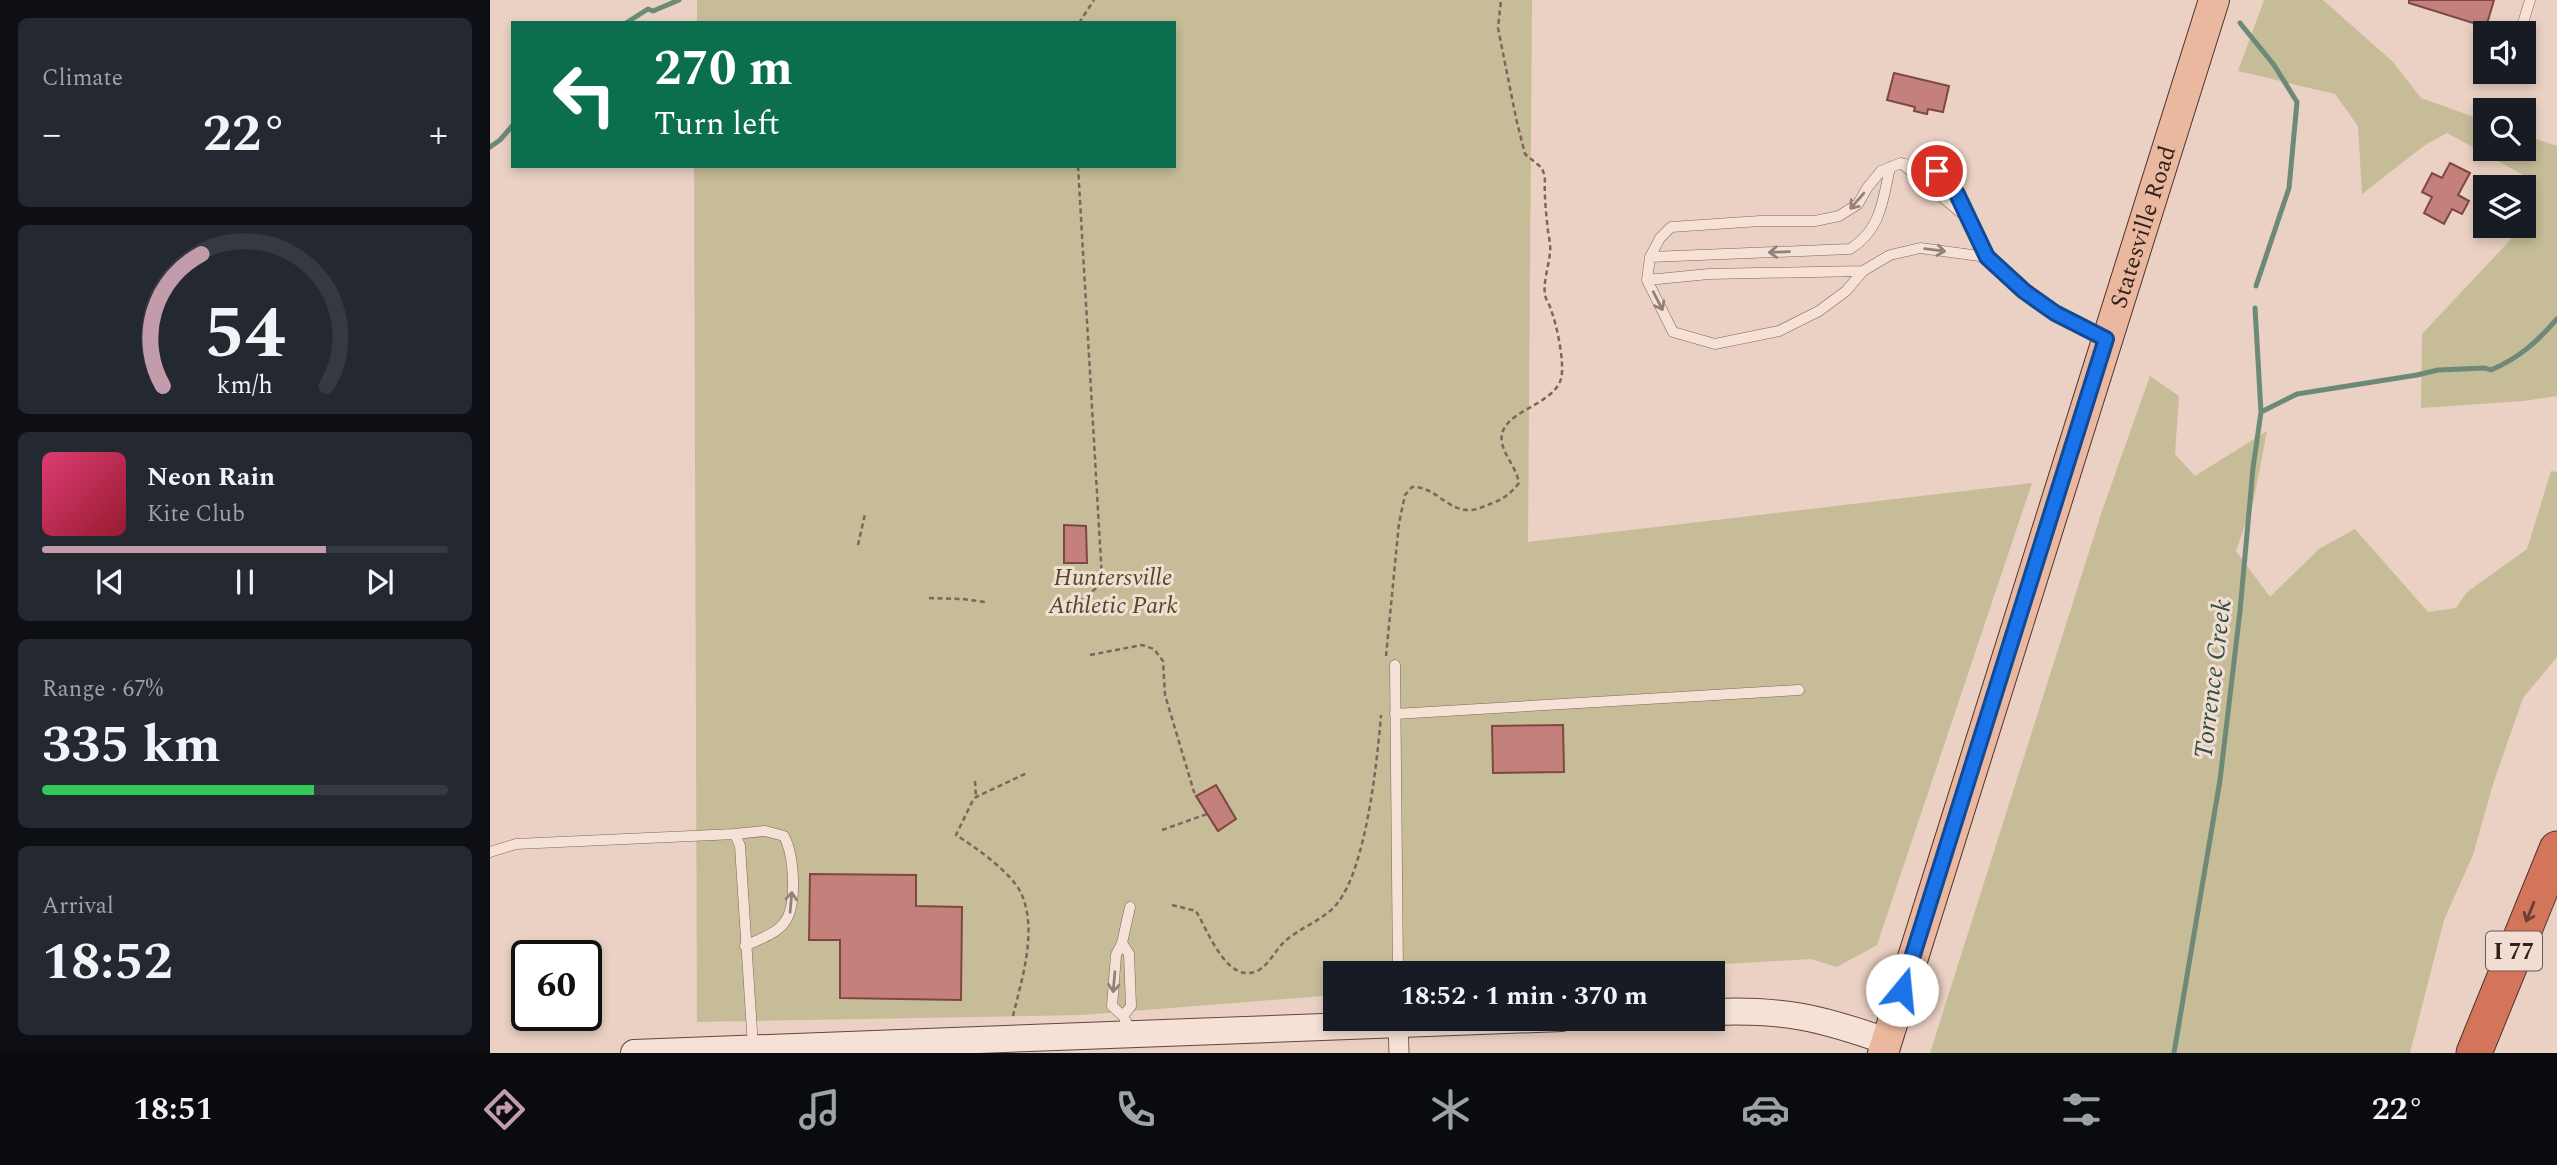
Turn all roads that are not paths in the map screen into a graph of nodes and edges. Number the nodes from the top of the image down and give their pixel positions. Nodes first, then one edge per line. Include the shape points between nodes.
1 (2214, 0) edge
2 (2530, 0) edge
3 (2524, 21) edge
4 (1890, 167) junction
5 (1650, 257) junction
6 (1987, 257) junction
7 (1863, 271) junction
8 (1647, 280) junction
9 (2106, 339) junction
10 (1390, 662) road end
11 (1799, 690) dead end
12 (1395, 714) junction
13 (735, 834) junction
14 (2557, 849) edge
15 (490, 852) edge
16 (1130, 907) dead end
17 (1122, 943) junction
18 (745, 946) junction
19 (1398, 961) edge
20 (1725, 1012) edge
21 (1323, 1023) edge
22 (1128, 1026) junction
23 (1398, 1031) edge
24 (1885, 1047) edge
25 (753, 1048) junction
26 (634, 1053) edge
27 (1399, 1053) edge
28 (2474, 1053) edge

1 - 9 main road, Statesville Road
2 - 3 lane
4 -> 5 lane via 1881,171 1857,204 1839,216 1671,227
4 -> 5 lane via 1881,215 1850,249
4 - 6 lane via 1901,163 1972,222
5 - 8 lane
7 -> 6 lane via 1889,255 1920,248
6 - 9 lane via 2055,313
7 - 8 lane
8 -> 7 lane via 1673,332 1715,344 1779,331 1819,311
9 - 24 main road, Statesville Road
10 - 12 lane
11 - 12 lane
12 - 19 lane
13 - 15 lane via 516,844
13 - 18 lane via 740,846
18 -> 13 lane via 783,926 792,911 789,847 784,836 765,831
14 -> 28 highway, I 77
16 - 17 lane
17 - 22 lane via 1129,954
17 -> 22 lane via 1116,955 1112,1006
18 - 25 lane
20 - 24 street via 1798,1015 1839,1024
21 - 22 street
22 - 25 street via 1006,1039
23 - 27 street
25 - 26 street

